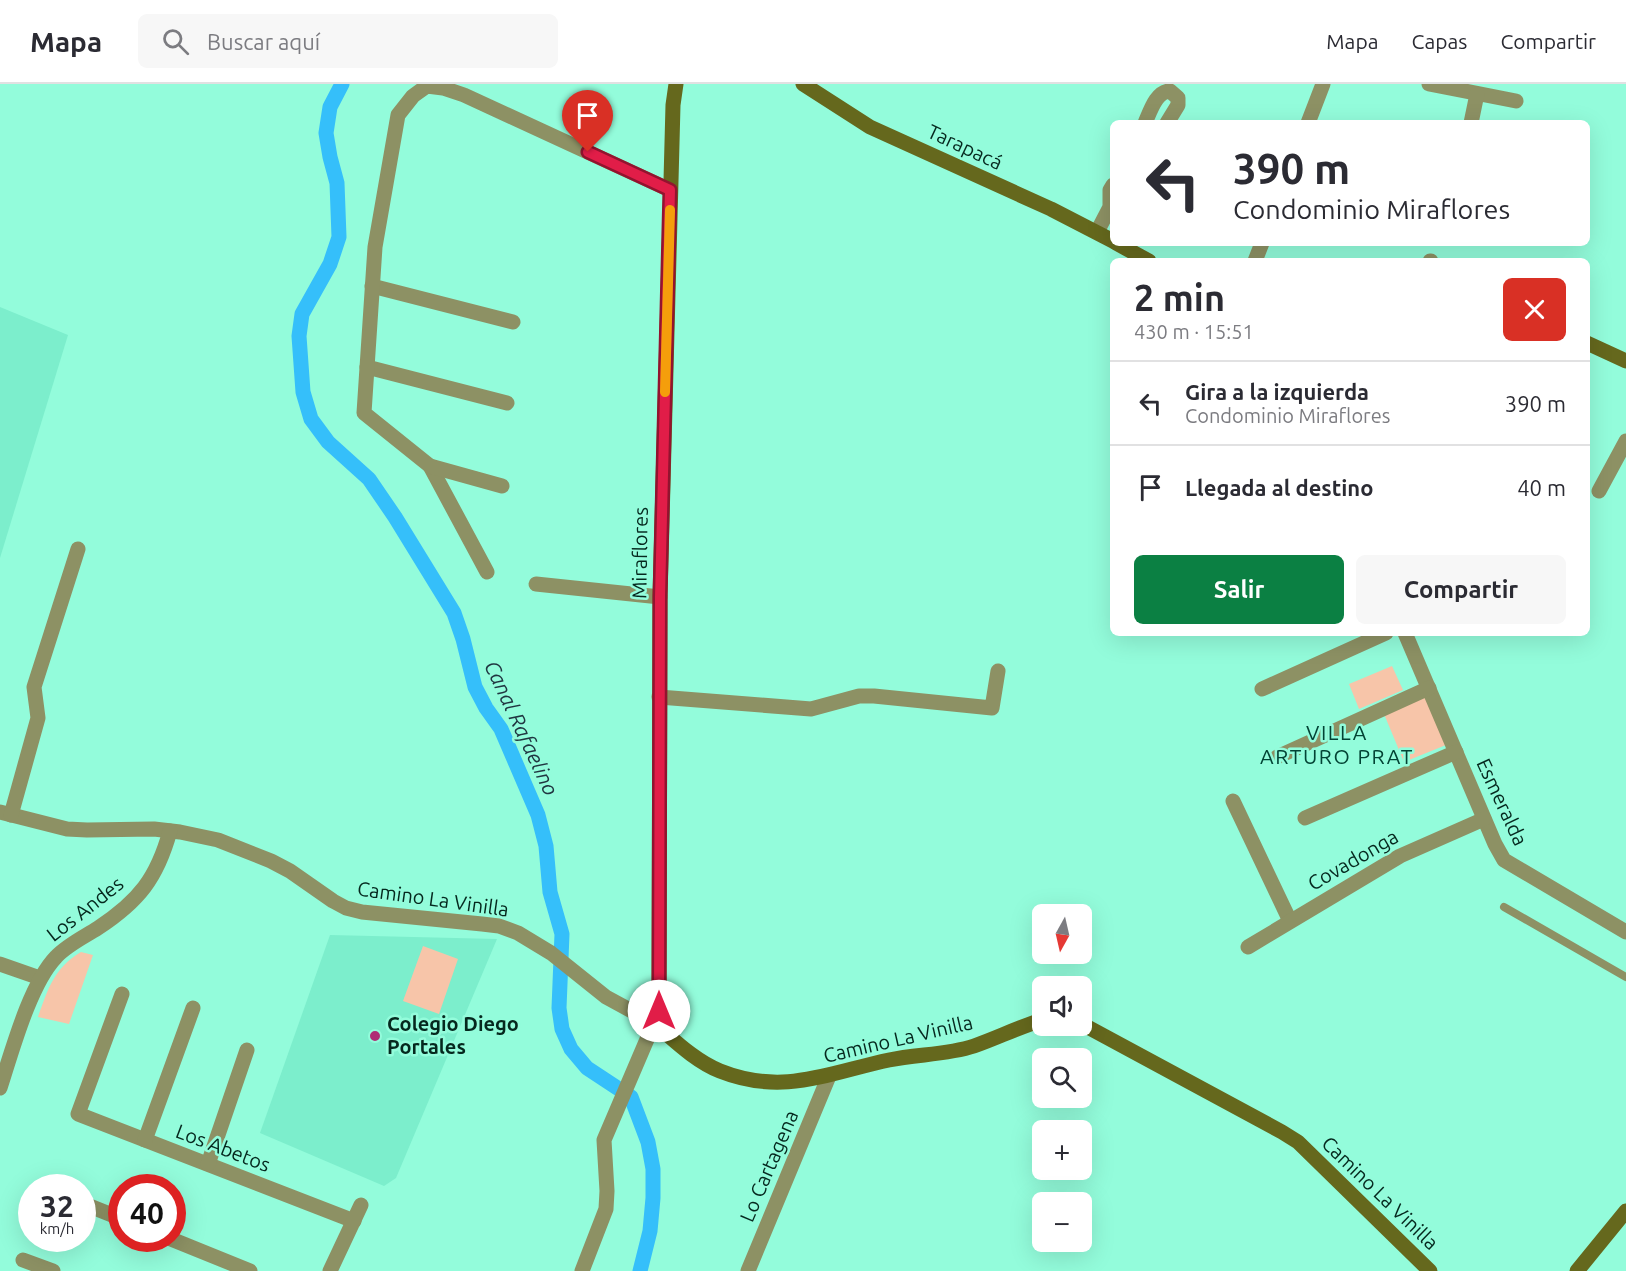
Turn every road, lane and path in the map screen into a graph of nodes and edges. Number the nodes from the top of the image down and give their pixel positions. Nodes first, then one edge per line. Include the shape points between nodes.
1 (676, 84) edge
2 (803, 84) edge
3 (1323, 84) edge
4 (1429, 84) edge
5 (1477, 94) junction
6 (1516, 101) dead end
7 (1147, 120) edge
8 (1169, 120) edge
9 (1309, 120) edge
10 (1472, 120) edge
11 (670, 190) junction
12 (1110, 208) edge
13 (1097, 232) junction
14 (1110, 239) edge
15 (1122, 246) edge
16 (1144, 258) edge
17 (372, 286) junction
18 (513, 322) dead end
19 (1590, 345) edge
20 (1626, 361) edge
21 (367, 367) junction
22 (507, 403) dead end
23 (1626, 441) edge
24 (430, 466) junction
25 (502, 486) dead end
26 (1599, 491) dead end
27 (78, 549) dead end
28 (487, 572) dead end
29 (537, 584) dead end
30 (660, 597) junction
31 (1379, 636) edge
32 (1406, 636) edge
33 (998, 670) dead end
34 (1429, 688) junction
35 (1262, 689) dead end
36 (659, 697) junction
37 (1456, 752) junction
38 (1277, 757) dead end
39 (1233, 801) dead end
40 (5, 813) edge
41 (1305, 818) dead end
42 (1484, 819) junction
43 (170, 831) junction
44 (1504, 907) dead end
45 (1290, 921) junction
46 (1626, 932) edge
47 (1248, 947) dead end
48 (0, 964) edge
49 (1626, 977) edge
50 (40, 978) junction
51 (122, 994) dead end
52 (193, 1008) dead end
53 (654, 1023) junction
54 (1032, 1024) edge
55 (1092, 1029) edge
56 (247, 1050) dead end
57 (5, 1054) edge
58 (829, 1076) junction
59 (0, 1088) edge
60 (145, 1140) junction
61 (208, 1164) junction
62 (361, 1205) dead end
63 (1626, 1211) edge
64 (354, 1221) junction
65 (186, 1245) edge
66 (23, 1260) dead end
67 (53, 1271) edge
68 (250, 1271) edge
69 (330, 1271) edge
70 (582, 1271) edge
71 (748, 1271) edge
72 (1430, 1271) edge
73 (1577, 1271) edge

1 - 11 street, Miraflores
2 - 13 street, Tarapacá via 870,127
3 - 9 street
4 - 5 street
5 - 6 street
5 - 10 street
7 - 8 street via 1160,95 1170,91 1178,98 1178,105
11 - 17 street via 464,95 427,87 413,96 398,115
11 - 30 street, Miraflores
12 - 13 street
13 - 14 street, Tarapacá
15 - 16 street, Tarapacá
17 - 18 street
17 - 21 street
19 - 20 street
21 - 22 street
21 - 24 street via 364,413
23 - 26 street
24 - 25 street
24 - 28 street
27 - 40 street via 34,687 38,718
29 - 30 street
30 - 36 street, Miraflores
31 - 35 street
32 - 34 street, Esmeralda
33 - 36 street via 992,708 874,696 811,708
34 - 37 street, Esmeralda
34 - 38 street
36 - 53 street, Miraflores via 659,1011
37 - 41 street
37 - 42 street, Esmeralda
39 - 45 street
40 - 43 street, Camino La Vinilla via 67,828
42 - 45 street, Covadonga via 1400,856
42 - 46 street, Esmeralda via 1504,860
43 - 50 street, Los Andes via 155,873 144,889 106,923 57,956
43 - 53 street, Camino La Vinilla via 218,840 260,857 346,908 499,926 518,933 552,954 606,997
44 - 49 lane
45 - 47 street, Covadonga
48 - 50 street
50 - 57 street, Los Andes
51 - 60 street, Los Abetos via 78,1114
52 - 60 street
53 - 58 street, Camino La Vinilla via 707,1065 734,1076 779,1082
53 - 70 street via 604,1140 606,1209
54 - 58 street, Camino La Vinilla via 962,1049 891,1059
55 - 72 street, Camino La Vinilla via 1298,1142
56 - 61 street
57 - 59 street, Los Andes
58 - 71 street, Lo Cartagena
60 - 61 street, Los Abetos
61 - 64 street, Los Abetos
62 - 64 street
63 - 73 street
64 - 69 street
65 - 68 street
66 - 67 street

